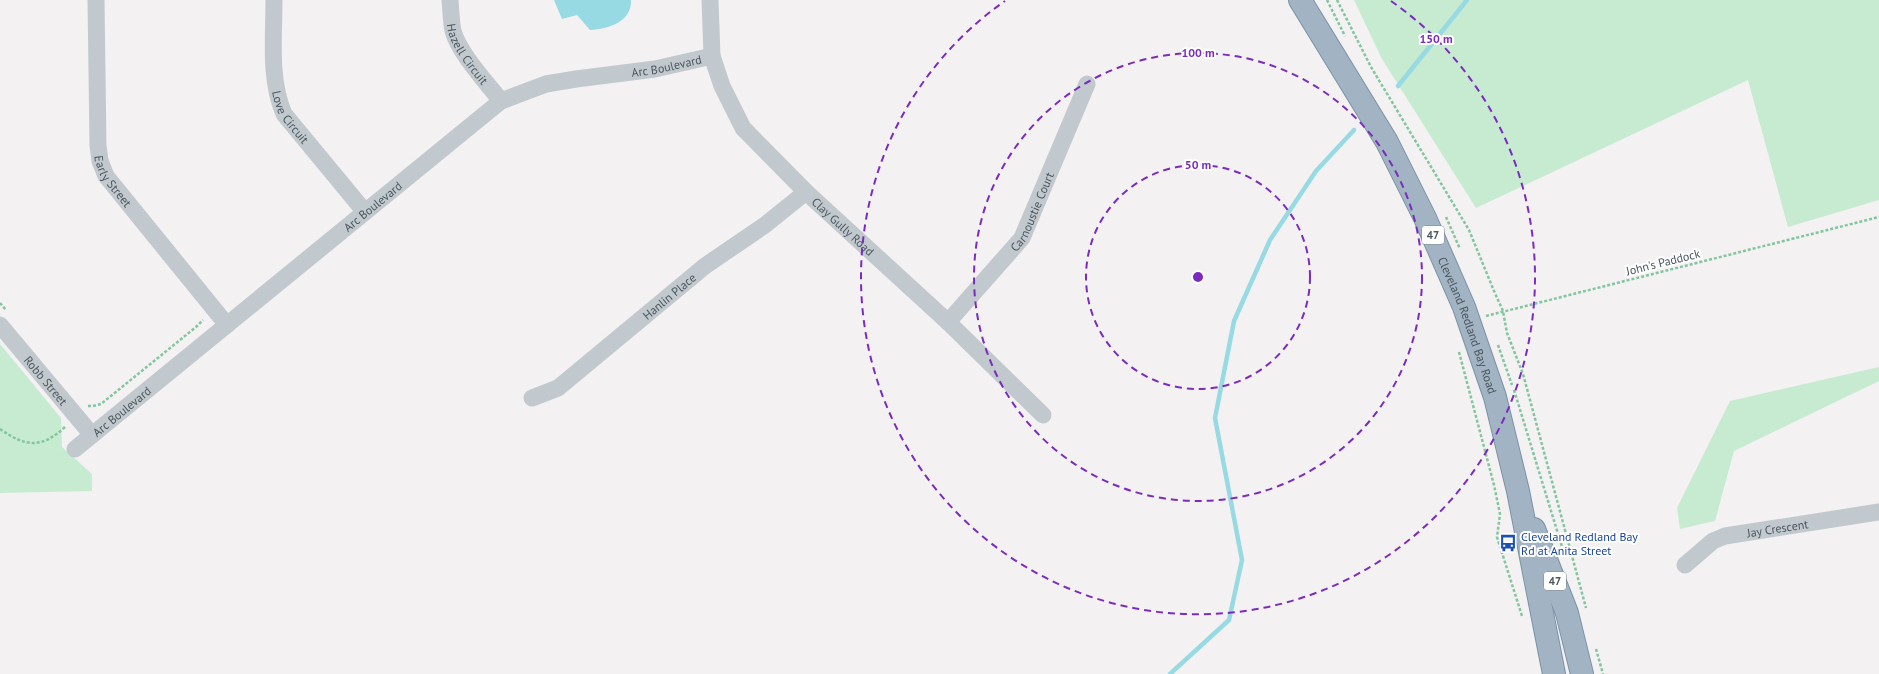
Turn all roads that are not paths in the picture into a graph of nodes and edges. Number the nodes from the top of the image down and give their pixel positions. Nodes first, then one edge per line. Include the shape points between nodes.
1 (96, 0) edge
2 (274, 0) edge
3 (450, 0) edge
4 (710, 0) edge
5 (1300, 0) edge
6 (712, 56) junction
7 (1087, 84) dead end
8 (501, 101) junction
9 (806, 192) junction
10 (365, 212) junction
11 (5, 320) edge
12 (948, 322) junction
13 (227, 325) junction
14 (532, 398) dead end
15 (1043, 415) dead end
16 (92, 435) junction
17 (75, 449) dead end
18 (1518, 491) junction
19 (1879, 512) edge
20 (1685, 565) dead end
21 (1554, 674) edge
22 (1582, 674) edge

1 - 13 street, Early Street via 98,145 100,161 106,176
2 - 10 street, Love Circuit via 275,84 284,114
3 - 8 street, Hazell Circuit via 454,32 460,46
4 - 6 street, Clay Gully Road
5 - 18 highway, Cleveland Redland Bay Road / 47 via 1387,142 1425,218 1481,319 1495,397
6 - 8 street, Arc Boulevard via 655,69 546,84
6 - 9 street, Clay Gully Road via 722,86 743,128
7 - 12 street, Carnoustie Court via 1022,238
8 - 10 street, Arc Boulevard
9 - 12 street, Clay Gully Road
9 - 14 street, Hanlin Place via 765,225 705,266 558,388
10 - 13 street, Arc Boulevard
11 - 16 street, Robb Street
12 - 15 street, Clay Gully Road
13 - 16 street, Arc Boulevard
16 - 17 street, Arc Boulevard
18 - 21 highway, Cleveland Redland Bay Road / 47
18 - 22 highway, Cleveland Redland Bay Road / 47 via 1548,560 1567,613
19 - 20 street, Jay Crescent via 1725,536 1713,541

